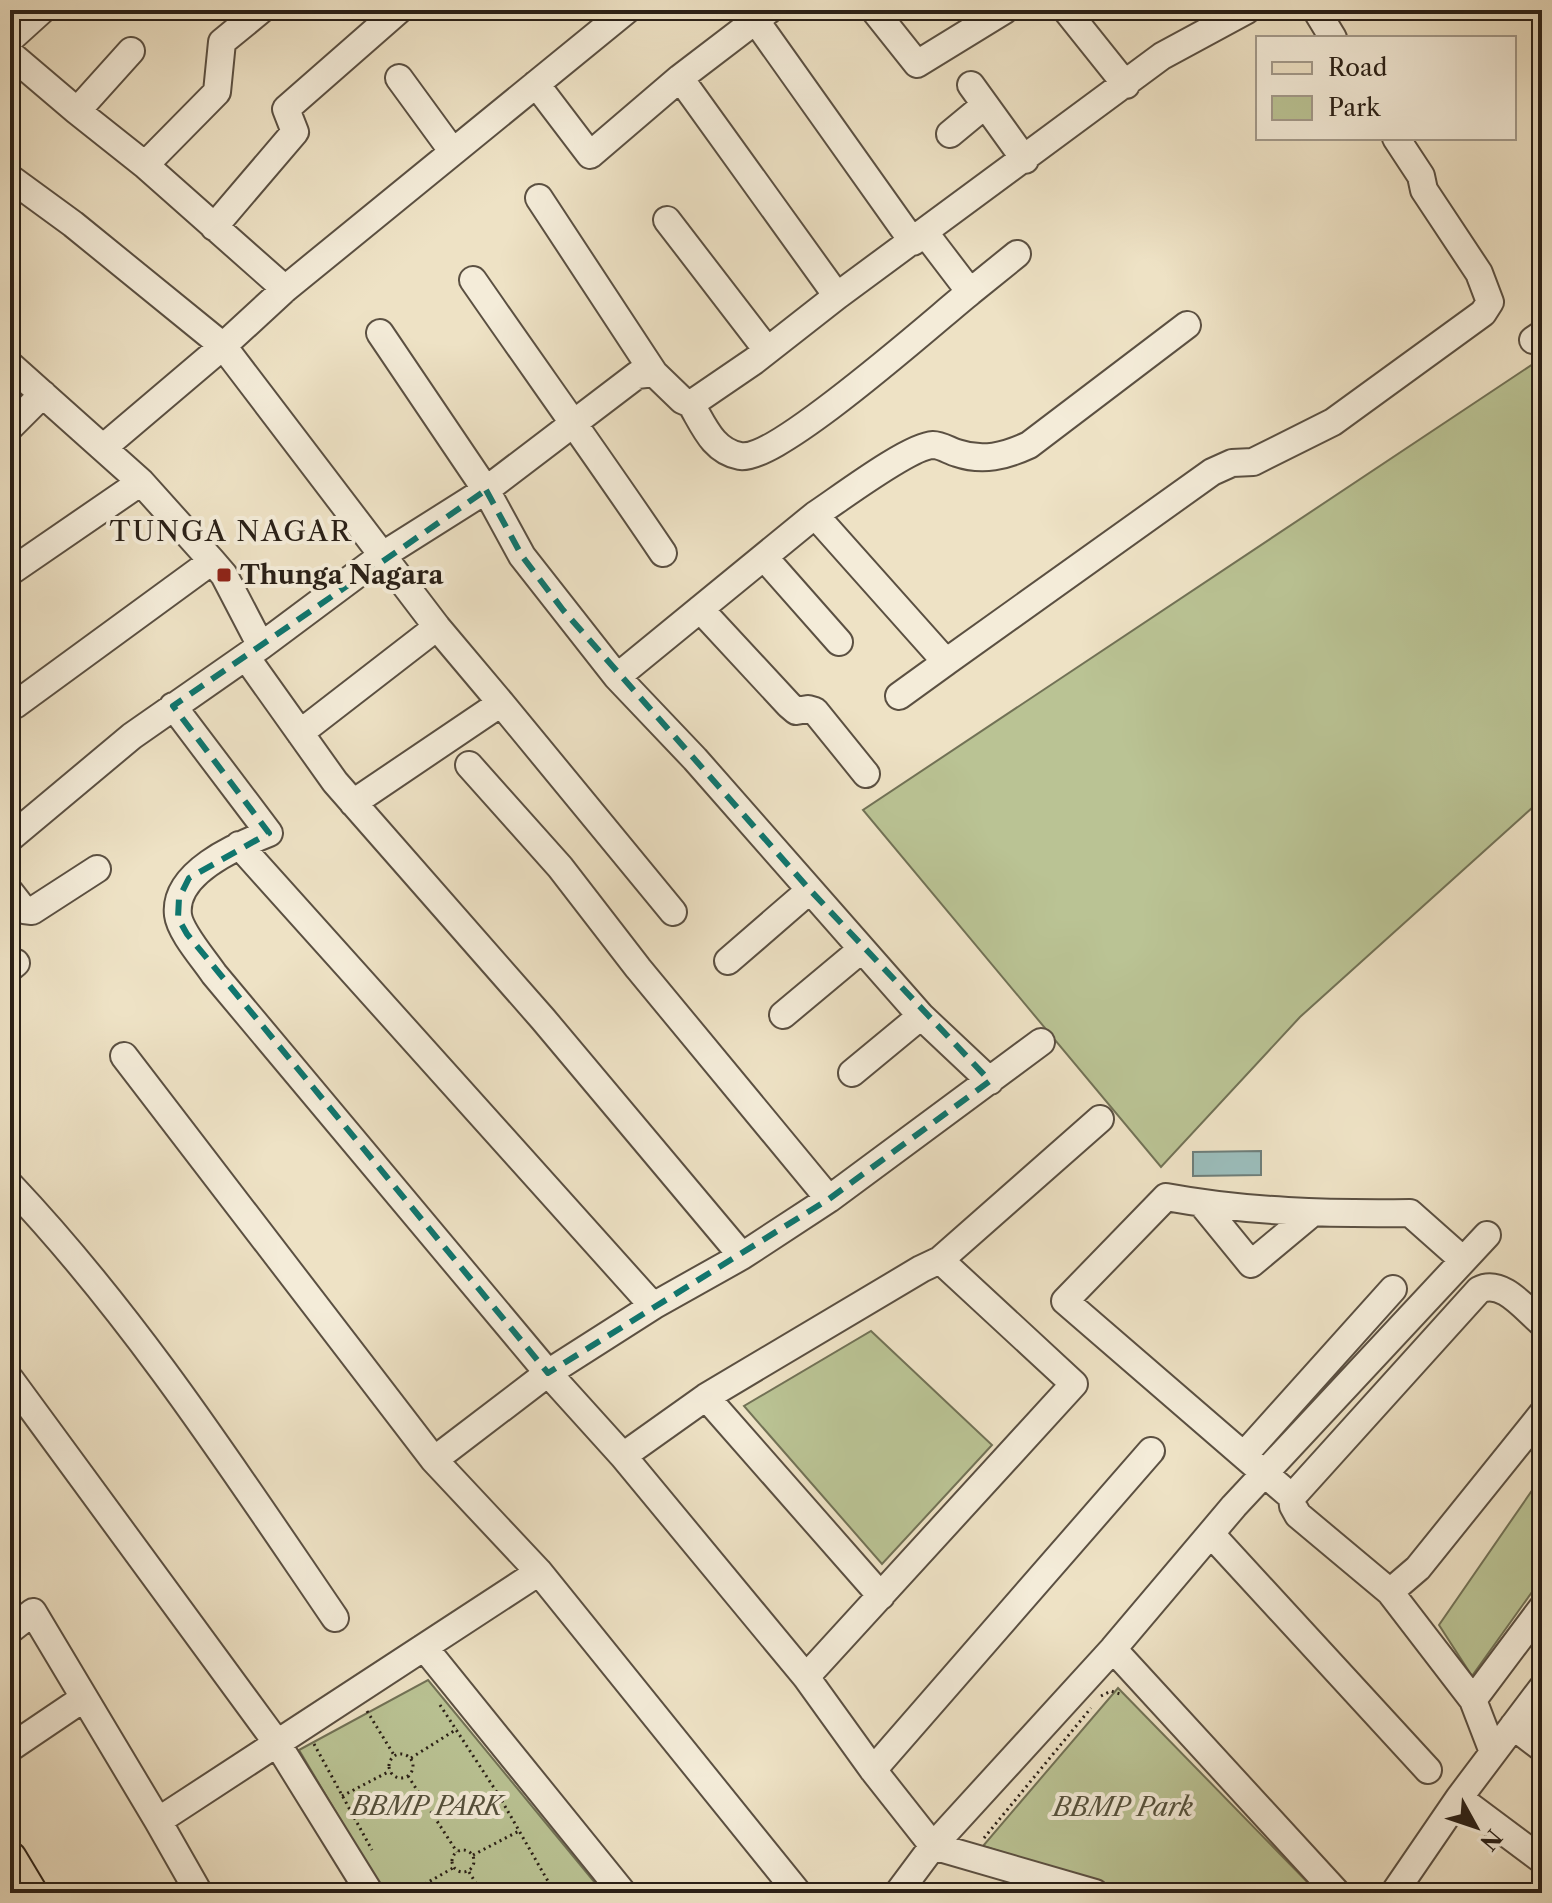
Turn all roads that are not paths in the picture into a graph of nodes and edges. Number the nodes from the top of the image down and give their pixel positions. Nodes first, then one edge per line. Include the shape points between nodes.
1 (42, 10) edge
2 (261, 10) edge
3 (399, 10) edge
4 (627, 10) edge
5 (874, 10) edge
6 (1005, 10) edge
7 (1066, 10) edge
8 (1247, 10) edge
9 (1316, 10) edge
10 (763, 15) edge
11 (1211, 18) edge
12 (1332, 36) edge
13 (10, 39) edge
14 (131, 51) dead end
15 (10, 54) edge
16 (399, 78) dead end
17 (680, 78) junction
18 (536, 84) junction
19 (1126, 85) junction
20 (77, 111) junction
21 (950, 134) dead end
22 (1397, 140) edge
23 (453, 152) junction
24 (1025, 160) junction
25 (145, 165) junction
26 (10, 178) edge
27 (539, 198) dead end
28 (667, 220) dead end
29 (214, 227) junction
30 (919, 237) junction
31 (1017, 254) dead end
32 (473, 280) dead end
33 (285, 289) junction
34 (970, 292) junction
35 (837, 296) junction
36 (1187, 325) dead end
37 (380, 333) dead end
38 (223, 346) junction
39 (767, 350) junction
40 (10, 365) edge
41 (654, 373) junction
42 (43, 394) junction
43 (691, 404) junction
44 (573, 424) junction
45 (10, 427) edge
46 (104, 447) junction
47 (141, 482) junction
48 (486, 490) junction
49 (815, 515) junction
50 (663, 553) dead end
51 (383, 555) junction
52 (764, 557) junction
53 (212, 561) junction
54 (10, 572) edge
55 (700, 609) junction
56 (437, 627) junction
57 (839, 642) dead end
58 (253, 651) junction
59 (946, 662) junction
60 (617, 677) junction
61 (899, 696) dead end
62 (501, 703) junction
63 (15, 705) dead end
64 (173, 706) junction
65 (300, 733) junction
66 (469, 765) dead end
67 (866, 774) dead end
68 (353, 803) junction
69 (10, 838) edge
70 (239, 845) junction
71 (97, 869) dead end
72 (810, 890) junction
73 (10, 892) edge
74 (673, 912) dead end
75 (862, 949) junction
76 (728, 961) dead end
77 (783, 1015) dead end
78 (921, 1016) junction
79 (1041, 1042) dead end
80 (124, 1056) dead end
81 (852, 1073) dead end
82 (990, 1081) junction
83 (1100, 1119) dead end
84 (10, 1185) edge
85 (829, 1199) junction
86 (1202, 1204) junction
87 (1311, 1214) junction
88 (1487, 1235) dead end
89 (742, 1256) junction
90 (940, 1260) junction
91 (1463, 1260) junction
92 (1393, 1289) dead end
93 (653, 1306) junction
94 (1542, 1323) edge
95 (548, 1373) junction
96 (10, 1379) edge
97 (706, 1397) junction
98 (1542, 1414) edge
99 (1151, 1451) dead end
100 (1244, 1455) junction
101 (623, 1456) junction
102 (434, 1460) junction
103 (1265, 1473) junction
104 (1292, 1497) junction
105 (1211, 1534) junction
106 (539, 1572) junction
107 (1390, 1592) junction
108 (881, 1596) junction
109 (1542, 1608) edge
110 (335, 1618) dead end
111 (10, 1630) edge
112 (424, 1647) junction
113 (1113, 1649) junction
114 (806, 1677) junction
115 (1542, 1688) edge
116 (84, 1698) junction
117 (1473, 1700) junction
118 (1513, 1726) junction
119 (277, 1743) junction
120 (10, 1748) edge
121 (1542, 1748) edge
122 (1493, 1752) junction
123 (873, 1770) junction
124 (1428, 1770) dead end
125 (1459, 1798) junction
126 (158, 1821) junction
127 (933, 1846) junction
128 (1542, 1860) edge
129 (11, 1861) edge
130 (1404, 1889) edge
131 (31, 1893) edge
132 (199, 1893) edge
133 (370, 1893) edge
134 (623, 1893) edge
135 (798, 1893) edge
136 (898, 1893) edge
137 (1095, 1893) edge
138 (1337, 1893) edge

1 - 13 street
2 - 25 street via 222,42 217,92
3 - 29 street via 286,109 295,132
4 - 18 street
5 - 6 street via 917,64
7 - 19 street
8 - 11 street
9 - 12 street
10 - 17 street
10 - 30 street
11 - 19 street
14 - 20 street
15 - 20 street
16 - 23 street
17 - 18 street via 590,155
17 - 35 street
18 - 23 street
19 - 24 street
20 - 25 street
21 - 24 street via 978,95
22 - 59 street via 1479,273 1490,302 1483,313 1333,422 1253,462 1232,463 1212,472
23 - 33 street
24 - 30 street
25 - 29 street
26 - 38 street
27 - 41 street
28 - 39 street
29 - 33 street
30 - 34 street
30 - 35 street
31 - 34 street
32 - 44 street
33 - 38 street
34 - 43 street via 824,411 763,450 743,457 727,451 712,441
35 - 39 street
36 - 49 street via 1029,445 987,459 935,445 914,451
37 - 48 street
38 - 46 street
38 - 51 street
39 - 43 street
40 - 42 street
41 - 43 street
41 - 44 street via 637,375
42 - 45 street
42 - 46 street
44 - 48 street
44 - 50 street
46 - 47 street
47 - 53 street
47 - 54 street
48 - 51 street
48 - 60 street via 522,556
49 - 52 street
49 - 59 street
51 - 56 street
51 - 58 street
52 - 55 street
52 - 57 street
53 - 58 street via 224,575
53 - 63 street
55 - 60 street
55 - 67 street via 789,705 796,711 815,711
56 - 62 street
56 - 65 street
58 - 64 street
58 - 65 street
59 - 61 street
60 - 72 street
62 - 68 street
62 - 74 street
64 - 69 street
64 - 70 street via 269,833
65 - 68 street
66 - 85 street via 560,867
68 - 89 street
70 - 93 street
70 - 95 street via 189,878 179,898 178,918 187,934 214,974
71 - 73 street via 32,911 24,910
72 - 75 street
72 - 76 street
75 - 77 street
75 - 78 street
78 - 81 street
78 - 82 street
79 - 82 street
80 - 102 street
82 - 85 street
83 - 90 street
84 - 110 street via 49,1226 191,1407
85 - 89 street
86 - 87 street
86 - 87 street via 1251,1264
86 - 100 street via 1166,1197 1065,1301
87 - 91 street via 1410,1213
88 - 91 street
89 - 93 street
90 - 97 street
90 - 108 street via 1074,1384
91 - 103 street
92 - 100 street
93 - 95 street
94 - 104 street via 1503,1290 1479,1290
95 - 101 street
95 - 102 street
96 - 119 street
97 - 101 street
97 - 108 street
98 - 107 street via 1418,1568
99 - 123 street
100 - 103 street
101 - 114 street
102 - 106 street
103 - 104 street
103 - 105 street
104 - 107 street via 1298,1515
105 - 113 street
105 - 124 street
106 - 112 street
106 - 135 street
107 - 117 street
108 - 114 street
109 - 117 street
111 - 116 street via 33,1612
112 - 119 street
112 - 134 street
113 - 127 street
113 - 138 street
114 - 123 street
115 - 118 street
116 - 120 street
116 - 126 street
117 - 122 street
118 - 121 street
118 - 122 street
119 - 126 street
119 - 133 street
122 - 125 street
123 - 127 street
125 - 128 street
125 - 130 street
126 - 132 street
127 - 136 street
127 - 137 street
129 - 131 main road

